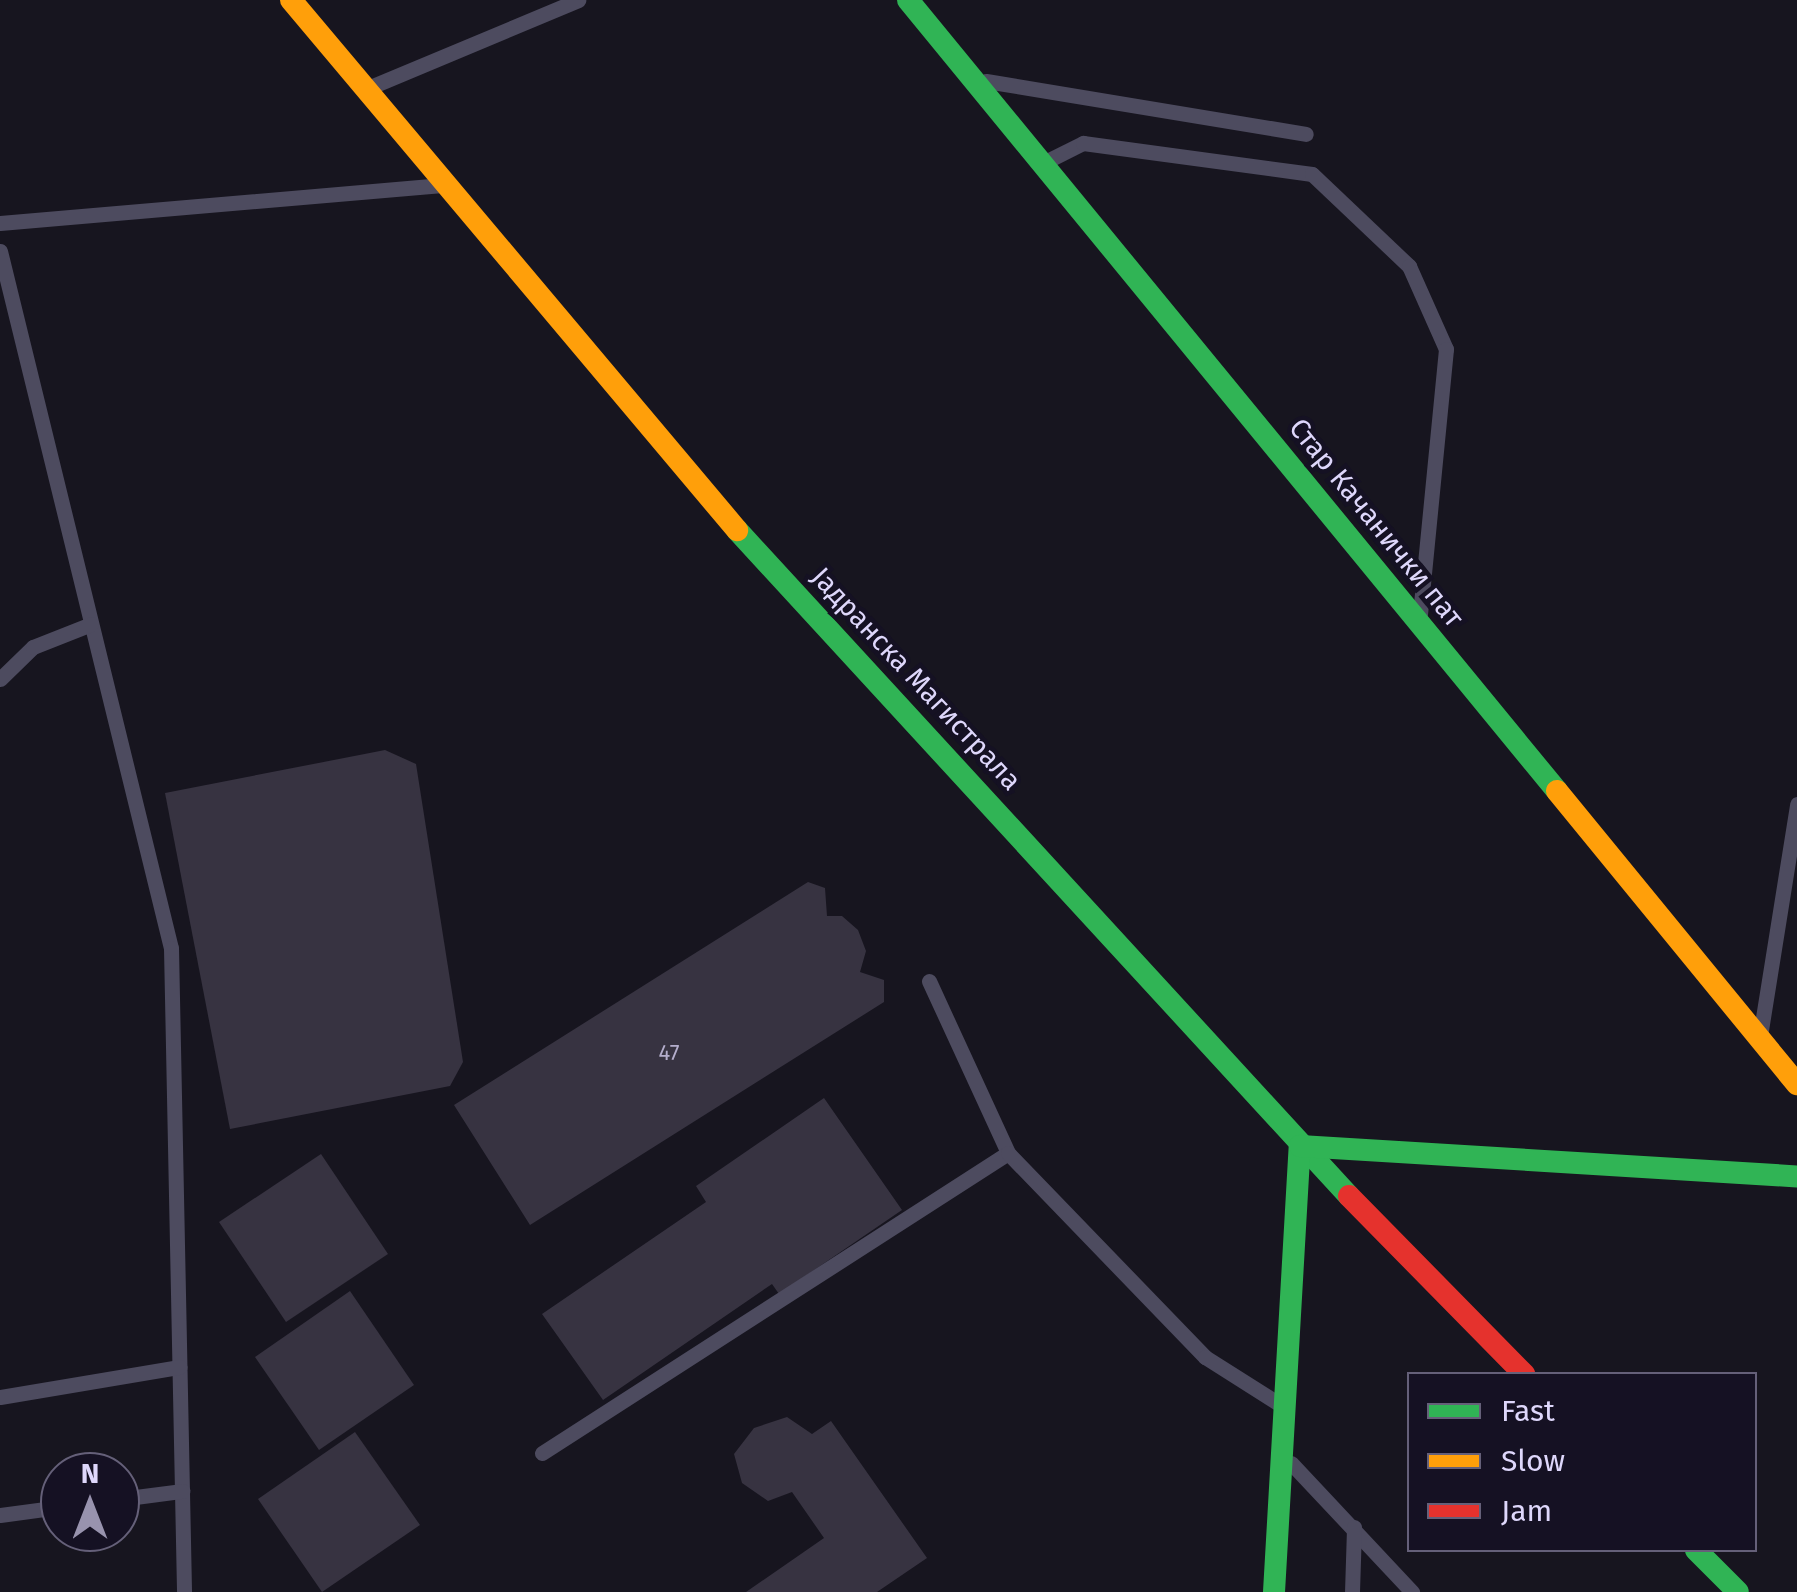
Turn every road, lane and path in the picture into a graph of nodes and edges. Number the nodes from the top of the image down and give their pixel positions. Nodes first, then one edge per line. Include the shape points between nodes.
1 (291, 0) edge
2 (578, 0) edge
3 (908, 0) edge
4 (972, 78) junction
5 (364, 90) junction
6 (1306, 134) dead end
7 (1042, 164) junction
8 (442, 184) junction
9 (0, 223) edge
10 (0, 251) edge
11 (5, 293) edge
12 (1419, 622) junction
13 (91, 624) junction
14 (0, 679) edge
15 (1797, 804) edge
16 (929, 980) dead end
17 (1760, 1038) junction
18 (1797, 1084) edge
19 (1300, 1146) junction
20 (1008, 1153) junction
21 (1797, 1176) edge
22 (180, 1367) junction
23 (1522, 1372) edge
24 (0, 1397) edge
25 (1284, 1407) junction
26 (542, 1453) dead end
27 (1281, 1453) junction
28 (182, 1490) junction
29 (140, 1496) edge
30 (40, 1509) edge
31 (0, 1514) edge
32 (1354, 1527) junction
33 (1698, 1552) edge
34 (184, 1592) edge
35 (1274, 1592) edge
36 (1352, 1592) edge
37 (1412, 1592) edge
38 (1738, 1592) edge

1 - 5 street, Јадранска Магистрала
2 - 5 lane
3 - 4 street, Стар Качанички пат
4 - 6 lane
4 - 7 street, Стар Качанички пат
5 - 8 street, Јадранска Магистрала
7 - 12 street, Стар Качанички пат
7 - 12 lane via 1083,143 1312,174 1410,266 1446,349
8 - 9 lane
8 - 19 street, Јадранска Магистрала via 734,526
10 - 11 lane
11 - 13 lane
12 - 17 street, Стар Качанички пат
13 - 14 lane via 33,647
13 - 22 lane via 171,948
15 - 17 lane
16 - 20 lane
17 - 18 street, Стар Качанички пат
19 - 21 street
19 - 23 street, Јадранска Магистрала
19 - 25 street
20 - 25 lane via 1205,1357
20 - 26 lane
22 - 24 lane
22 - 28 lane
25 - 27 street
27 - 32 lane
27 - 35 street
28 - 29 lane
28 - 34 lane
30 - 31 lane
32 - 36 lane
32 - 37 lane
33 - 38 street

